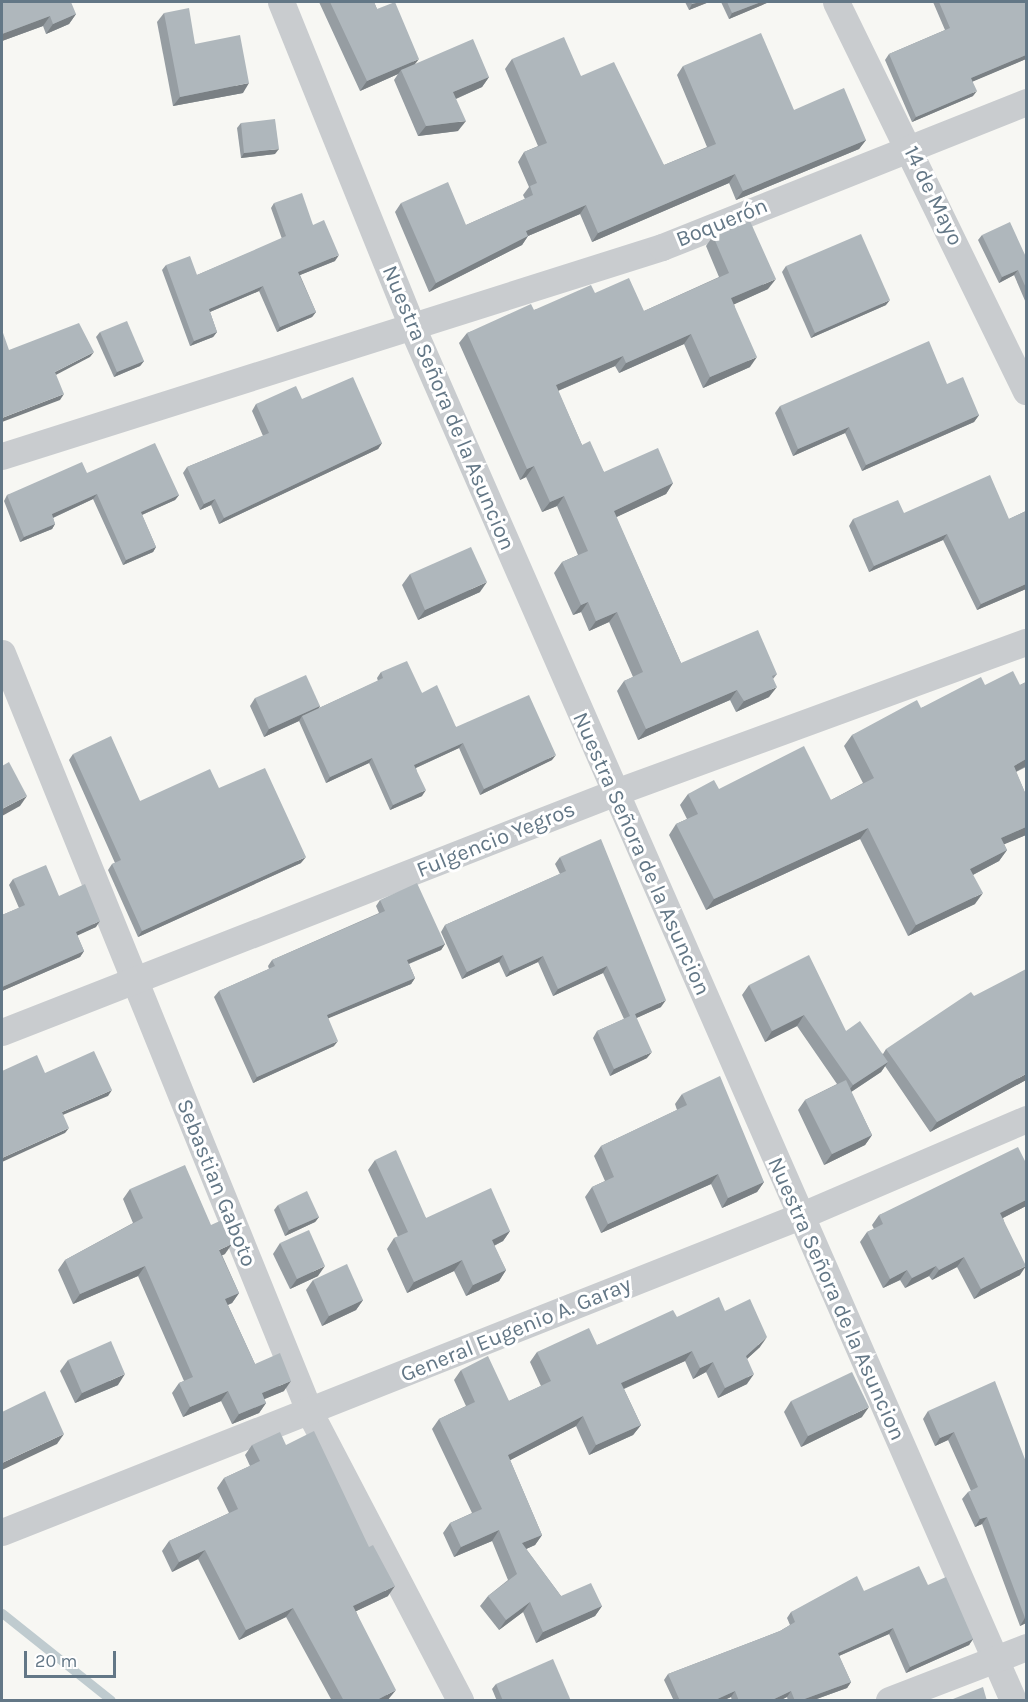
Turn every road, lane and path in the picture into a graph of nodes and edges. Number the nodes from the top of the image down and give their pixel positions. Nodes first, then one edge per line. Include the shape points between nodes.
1 (281, 2) edge
2 (836, 2) edge
3 (1026, 102) edge
4 (910, 147) junction
5 (412, 327) junction
6 (1026, 392) edge
7 (2, 456) edge
8 (1026, 642) edge
9 (2, 653) edge
10 (613, 793) junction
11 (134, 982) junction
12 (2, 1032) edge
13 (1026, 1119) edge
14 (800, 1216) junction
15 (310, 1413) junction
16 (2, 1532) edge
17 (1026, 1647) edge
18 (995, 1659) junction
19 (460, 1701) edge
20 (889, 1701) edge
21 (1013, 1701) edge

1 - 5 street, Nuestra Señora de la Asuncion
2 - 4 street, 14 de Mayo
3 - 4 street, Boquerón
4 - 5 street, Boquerón via 662,247
4 - 6 street, 14 de Mayo
5 - 7 street, Boquerón
5 - 10 street, Nuestra Señora de la Asuncion
8 - 10 street, Fulgencio Yegros
9 - 11 street, Sebastian Gaboto
10 - 11 street, Fulgencio Yegros
10 - 14 street, Nuestra Señora de la Asuncion
11 - 12 street, Fulgencio Yegros
11 - 15 street, Sebastian Gaboto
13 - 14 street, General Eugenio A. Garay
14 - 15 street, General Eugenio A. Garay
14 - 18 street, Nuestra Señora de la Asuncion
15 - 16 street, General Eugenio A. Garay
15 - 19 street, Sebastian Gaboto
17 - 18 street
18 - 20 street
18 - 21 street, Nuestra Señora de la Asuncion

